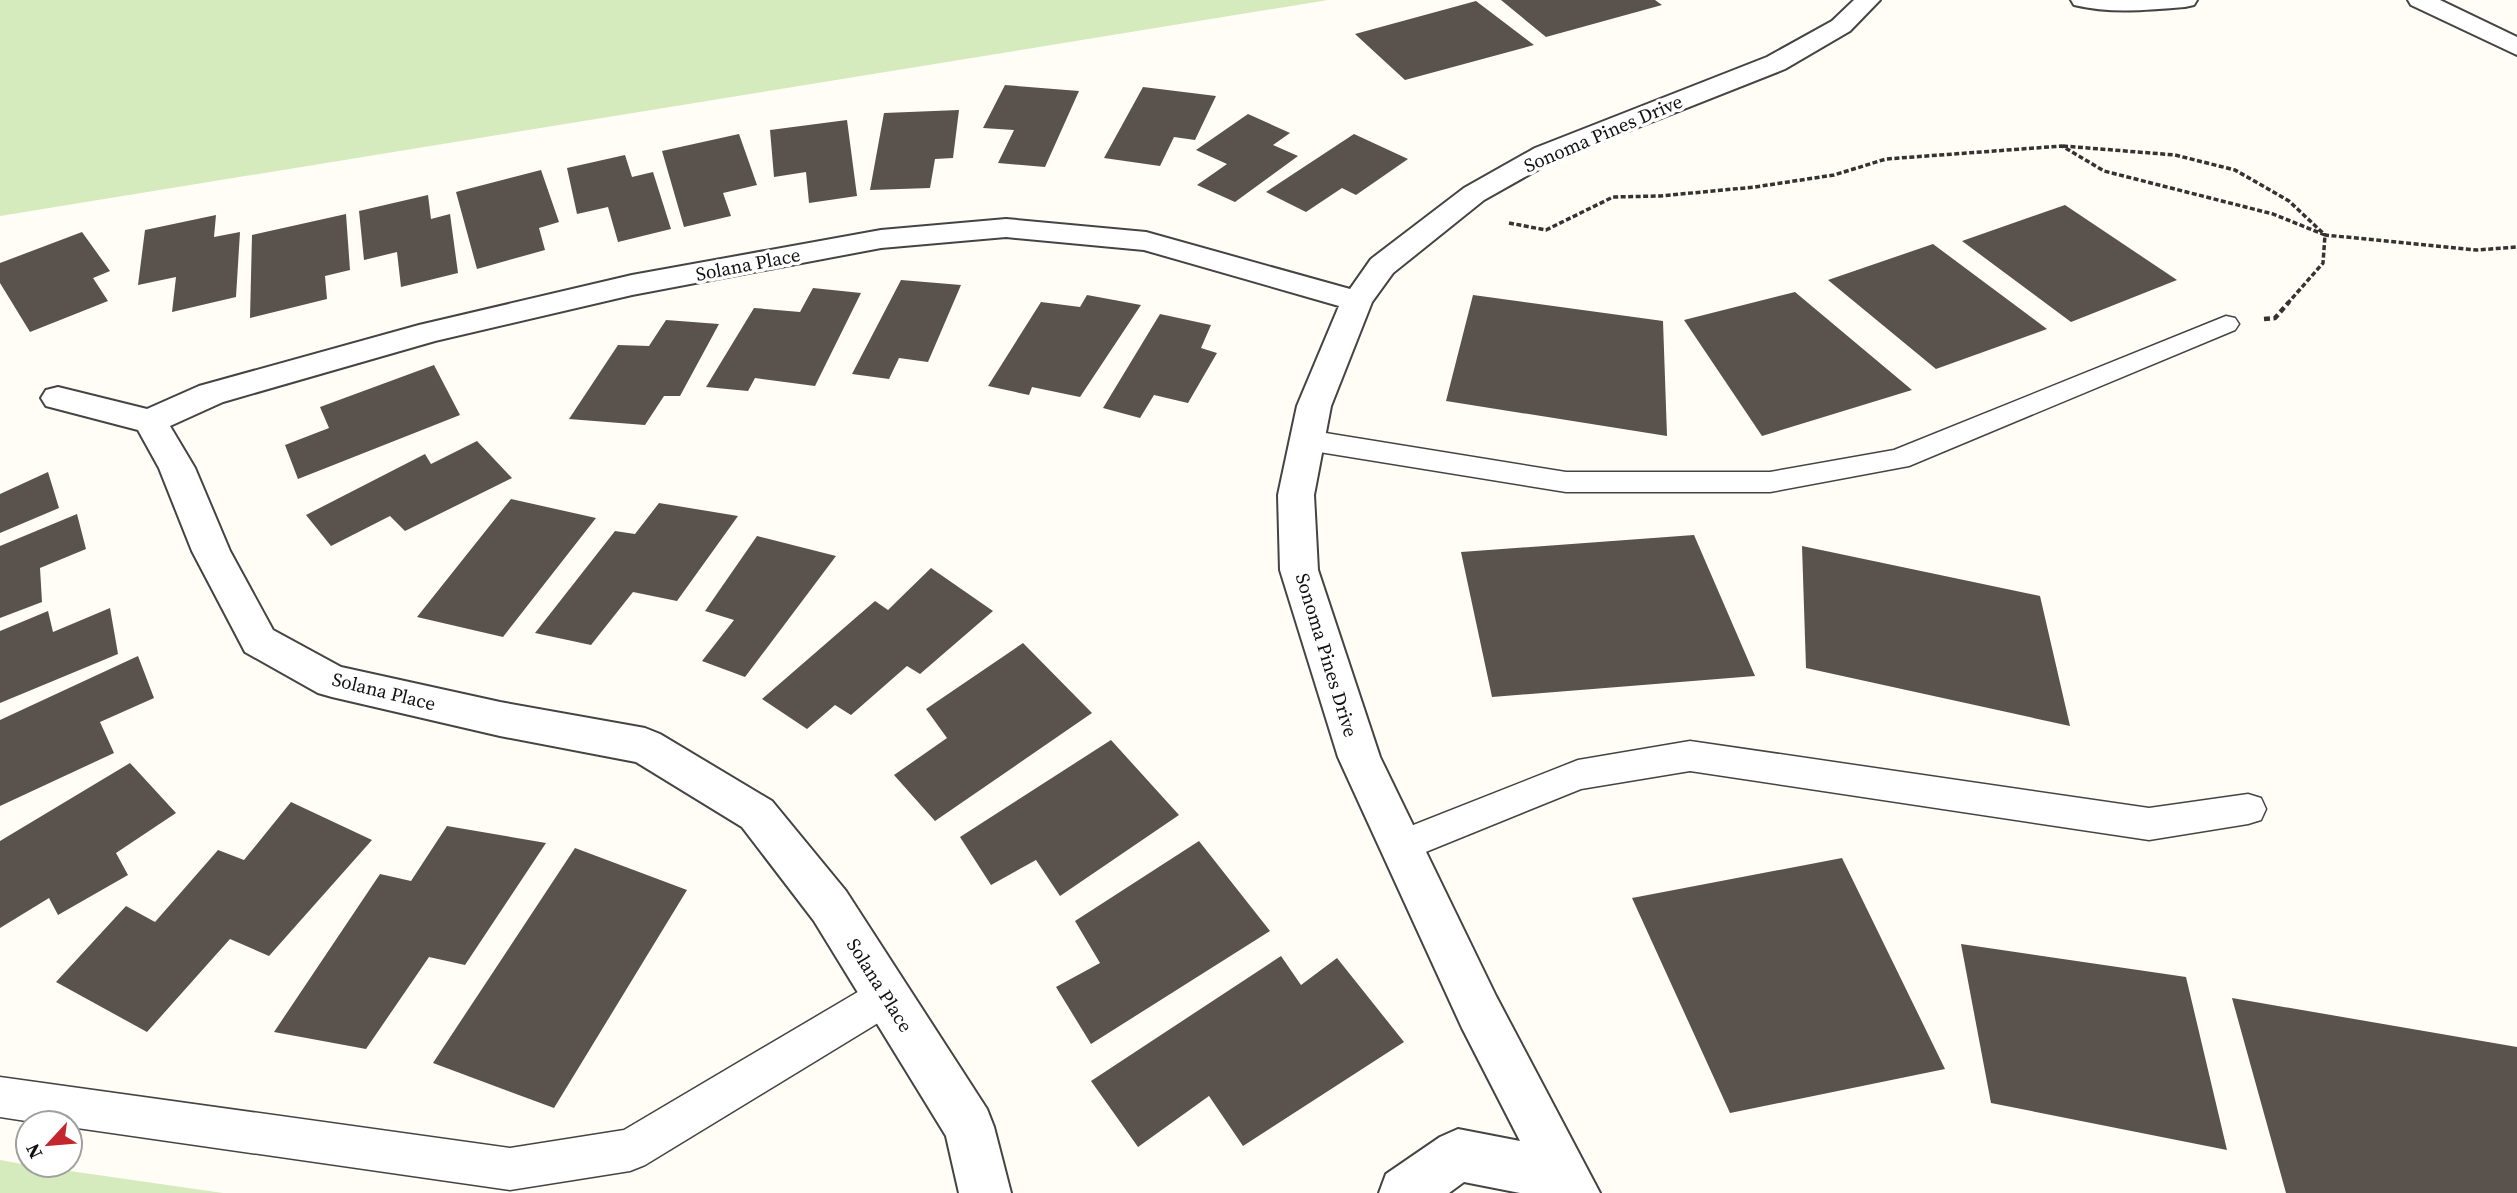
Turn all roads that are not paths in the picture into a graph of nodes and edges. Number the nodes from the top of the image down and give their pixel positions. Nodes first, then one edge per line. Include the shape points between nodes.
1 (1868, 0) edge
2 (2083, 0) edge
3 (2185, 0) edge
4 (2420, 0) edge
5 (2517, 47) edge
6 (1357, 300) junction
7 (2226, 324) road end
8 (58, 398) dead end
9 (150, 421) junction
10 (1307, 440) junction
11 (2248, 809) dead end
12 (1401, 846) junction
13 (887, 996) junction
14 (0, 1097) edge
15 (1570, 1184) edge
16 (985, 1193) edge
17 (1405, 1193) edge

1 - 6 street, Sonoma Pines Drive via 1841,26 1776,63 1545,154 1474,194 1382,266
2 - 3 street via 2121,5
4 - 5 street
6 - 9 street, Solana Place via 1146,241 1006,228 881,239 632,285 429,332 211,394
6 - 10 street, Sonoma Pines Drive via 1314,406
7 - 10 lane via 1899,458 1770,482 1566,482
8 - 9 street
9 - 13 street, Solana Place via 259,641 332,681 645,746 757,814 830,906
10 - 12 street, Sonoma Pines Drive via 1296,495 1299,570 1359,757
11 - 12 lane via 2149,824 1690,756 1578,775
12 - 15 street, Sonoma Pines Drive via 1479,1012
13 - 14 lane via 630,1150 510,1170
13 - 16 street, Solana Place via 970,1127
15 - 17 street via 1458,1155

